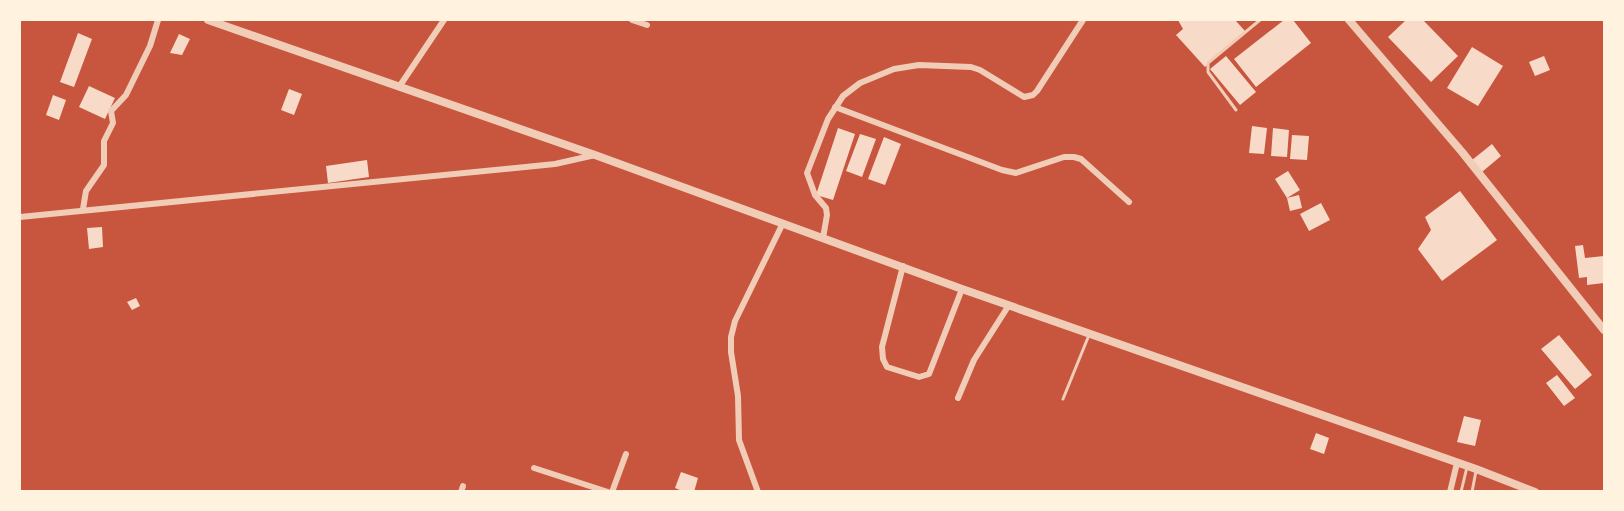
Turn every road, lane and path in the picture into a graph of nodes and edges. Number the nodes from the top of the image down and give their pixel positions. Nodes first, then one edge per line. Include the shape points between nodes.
1 (158, 20) edge
2 (208, 20) edge
3 (444, 20) edge
4 (632, 20) edge
5 (1083, 20) edge
6 (1260, 20) edge
7 (1349, 20) edge
8 (647, 25) dead end
9 (399, 87) junction
10 (835, 107) junction
11 (1236, 110) dead end
12 (595, 155) junction
13 (1129, 202) dead end
14 (83, 209) junction
15 (20, 217) edge
16 (782, 225) junction
17 (823, 238) junction
18 (903, 266) junction
19 (963, 289) junction
20 (1010, 305) junction
21 (1605, 330) edge
22 (1090, 333) junction
23 (958, 398) dead end
24 (1063, 399) dead end
25 (626, 454) dead end
26 (1457, 463) junction
27 (1467, 466) junction
28 (534, 468) dead end
29 (1476, 469) junction
30 (610, 492) edge
31 (758, 492) edge
32 (1450, 492) edge
33 (1461, 492) edge
34 (1472, 492) edge
35 (1534, 492) edge

1 - 14 street via 126,95 111,111 112,123 104,141 104,165 86,191
2 - 9 street
3 - 9 street
4 - 8 street
5 - 10 street via 1037,91 1029,96 1024,97 971,67 919,65 894,69 860,83
6 - 11 lane via 1208,63 1208,72
7 - 21 street via 1462,152
9 - 12 street
10 - 13 street via 1016,173 1064,157 1082,159
10 - 17 street via 807,172 815,195 826,208
12 - 14 street via 555,164
12 - 16 street
14 - 15 street
16 - 17 street
16 - 31 street via 731,337 739,441
17 - 18 street
18 - 19 street
18 - 19 street via 882,347 887,367 919,377 929,374
19 - 20 street
20 - 22 street
20 - 23 street via 967,373
22 - 24 lane
22 - 26 street
25 - 30 street
26 - 27 street
26 - 32 street
27 - 29 street
27 - 33 lane
28 - 30 street
29 - 34 lane
29 - 35 street

